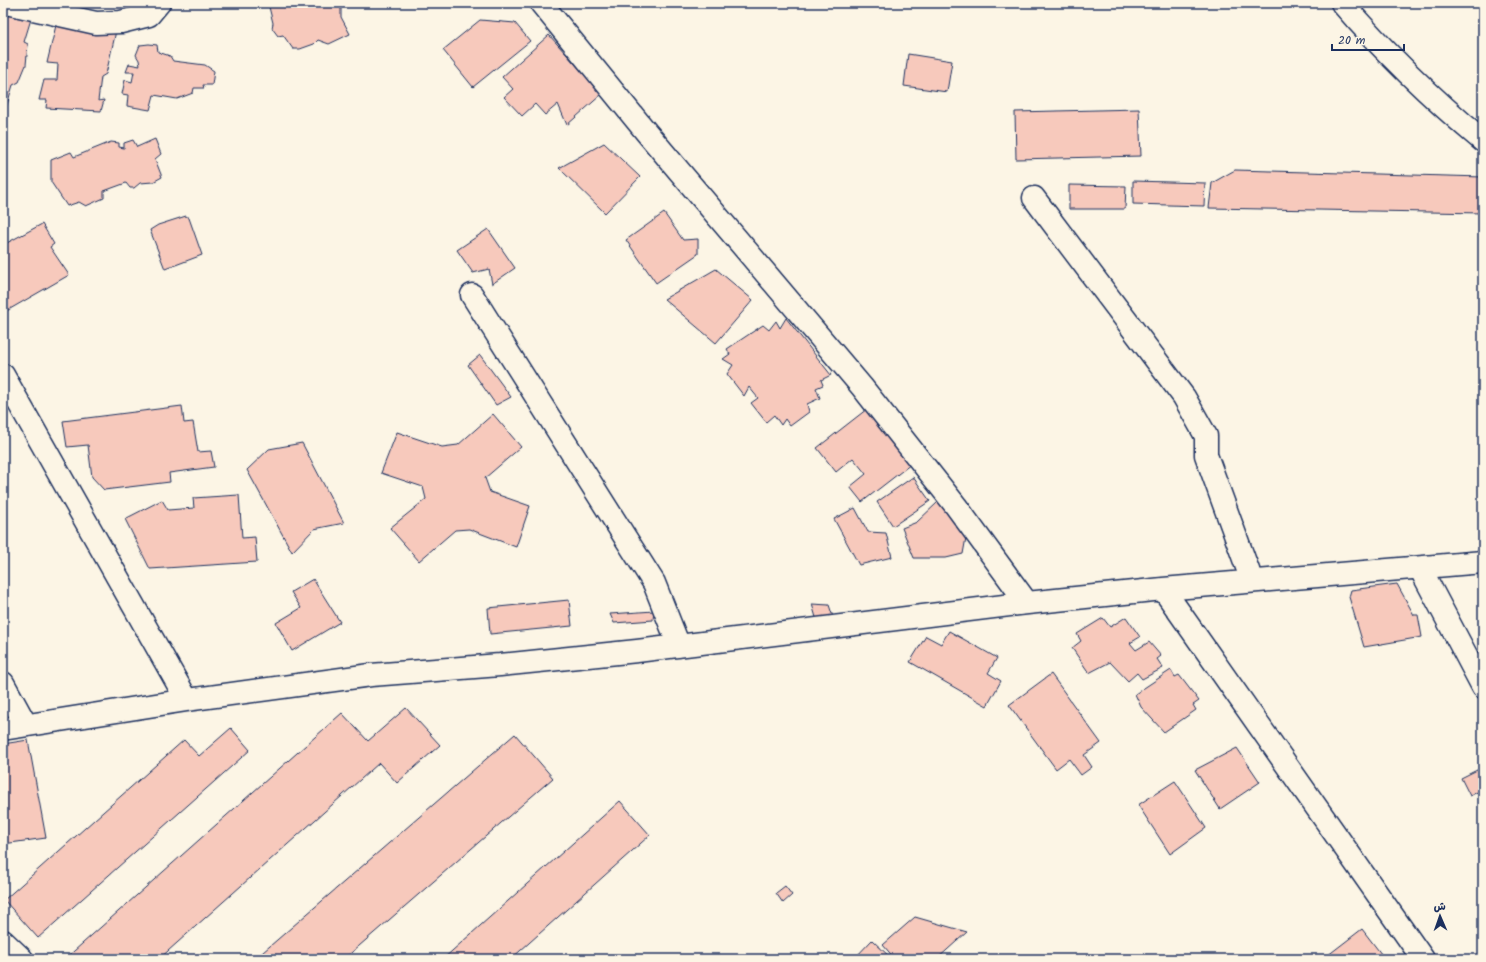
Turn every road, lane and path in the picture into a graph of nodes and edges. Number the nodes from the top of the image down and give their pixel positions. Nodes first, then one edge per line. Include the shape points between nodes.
1 (6, 3) edge
2 (159, 3) edge
3 (541, 3) edge
4 (1342, 3) edge
5 (1483, 141) edge
6 (1034, 198) dead end
7 (472, 295) dead end
8 (3, 375) edge
9 (1483, 562) edge
10 (1420, 568) junction
11 (1252, 581) junction
12 (1163, 589) junction
13 (1027, 603) junction
14 (679, 646) junction
15 (3, 683) edge
16 (1483, 687) edge
17 (187, 700) junction
18 (26, 725) junction
19 (3, 729) edge
20 (3, 941) edge
21 (22, 959) edge
22 (1423, 959) edge

1 - 2 street via 108,24 149,15
3 - 13 street via 647,133 862,387 956,506
4 - 5 street via 1406,72
6 - 11 street via 1184,397 1206,436 1206,455
7 - 14 street via 654,583
8 - 17 street
9 - 10 street
10 - 11 street
10 - 16 street
11 - 12 street
12 - 13 street
12 - 22 street
13 - 14 street
14 - 17 street via 371,675
15 - 18 street
17 - 18 street
18 - 19 street
20 - 21 street

